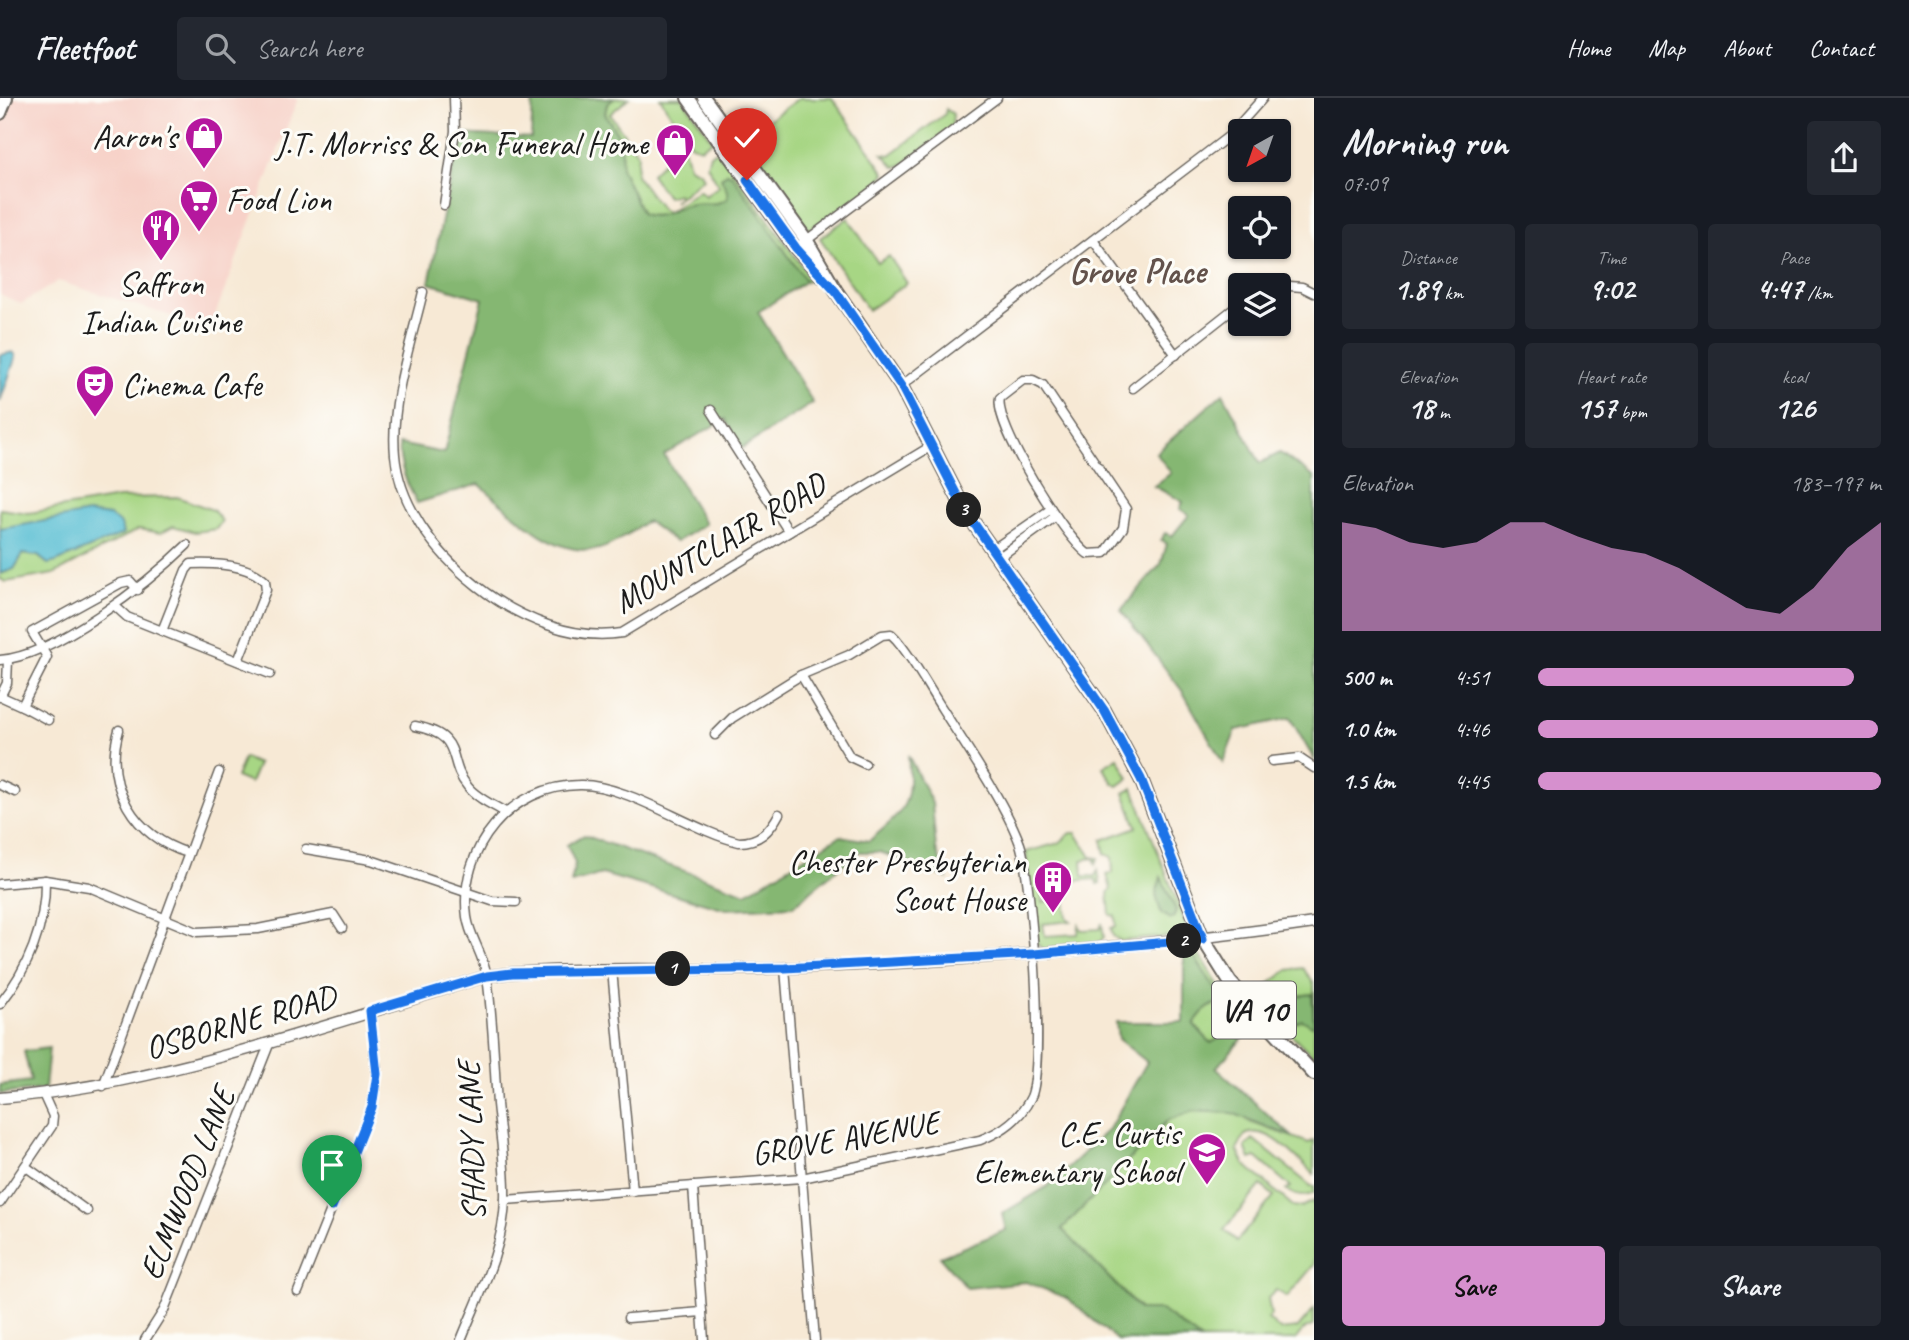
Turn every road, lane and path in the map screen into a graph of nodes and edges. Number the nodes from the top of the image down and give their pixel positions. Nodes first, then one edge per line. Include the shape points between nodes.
1 (6, 98) edge
2 (454, 98) edge
3 (688, 98) edge
4 (705, 98) edge
5 (997, 98) edge
6 (1263, 98) edge
7 (0, 113) edge
8 (444, 205) dead end
9 (1093, 240) junction
10 (801, 244) junction
11 (1291, 286) edge
12 (424, 292) dead end
13 (1314, 293) edge
14 (1228, 313) edge
15 (1176, 355) junction
16 (901, 386) junction
17 (1133, 388) dead end
18 (711, 410) dead end
19 (933, 445) junction
20 (1054, 512) junction
21 (789, 532) junction
22 (187, 545) dead end
23 (178, 554) junction
24 (995, 554) junction
25 (188, 566) junction
26 (138, 590) junction
27 (115, 606) junction
28 (162, 631) junction
29 (43, 647) junction
30 (4, 660) edge
31 (238, 661) junction
32 (270, 674) dead end
33 (801, 675) junction
34 (0, 696) edge
35 (22, 706) junction
36 (48, 720) dead end
37 (415, 726) dead end
38 (119, 730) dead end
39 (715, 735) dead end
40 (1272, 761) dead end
41 (864, 764) dead end
42 (1314, 768) edge
43 (219, 772) dead end
44 (0, 785) edge
45 (15, 792) dead end
46 (505, 812) junction
47 (779, 814) dead end
48 (306, 849) dead end
49 (188, 853) junction
50 (45, 880) junction
51 (0, 884) edge
52 (466, 894) junction
53 (516, 902) dead end
54 (164, 917) junction
55 (1314, 923) edge
56 (342, 929) dead end
57 (1203, 939) junction
58 (1034, 954) junction
59 (785, 968) junction
60 (612, 970) junction
61 (487, 976) junction
62 (0, 1004) edge
63 (370, 1011) junction
64 (270, 1042) junction
65 (1314, 1074) edge
66 (103, 1086) junction
67 (43, 1094) junction
68 (0, 1098) edge
69 (25, 1166) junction
70 (802, 1178) junction
71 (693, 1186) junction
72 (633, 1191) junction
73 (505, 1200) junction
74 (0, 1203) edge
75 (88, 1211) dead end
76 (298, 1292) dead end
77 (702, 1312) junction
78 (628, 1318) dead end
79 (145, 1340) edge
80 (461, 1340) edge
81 (704, 1340) edge
82 (815, 1340) edge

1 - 7 main road
2 - 8 street via 455,131
3 - 10 main road, VA 10
4 - 10 main road, VA 10
5 - 10 street
6 - 9 street via 1229,136
9 - 15 street
9 - 16 street
10 - 16 main road, VA 10
11 - 13 street
12 - 21 street, MOUNTCLAIR ROAD via 394,436 401,482 435,546 504,603 573,633 600,636 622,632
14 - 15 street
15 - 17 street
16 - 19 main road, VA 10
18 - 21 street
19 - 21 street, MOUNTCLAIR ROAD
19 - 24 main road, VA 10 via 964,509
20 - 20 street via 1081,550 1093,556 1110,550 1127,515 1121,499 1043,385 1023,380 1000,398 999,412 1033,482
20 - 24 street
22 - 23 street
23 - 25 street
23 - 26 street
24 - 57 main road, VA 10 via 1104,710 1136,768
25 - 28 street
25 - 31 street via 233,566 265,581 266,590
26 - 27 street
26 - 29 street via 130,581 121,583 32,632
27 - 28 street via 128,617
27 - 29 street
28 - 31 street
29 - 30 street
29 - 35 street via 47,657
30 - 34 street via 8,678
31 - 32 street
33 - 39 street via 732,718
33 - 41 street via 850,757
33 - 58 street, GROVE AVENUE via 882,635 891,634 901,644 976,763 1019,842
34 - 35 street
35 - 36 street
37 - 46 street via 445,739 468,787
38 - 49 street via 115,771 128,810 154,837
40 - 42 street via 1299,758
43 - 49 street
44 - 45 street
46 - 47 street via 545,791 590,785 739,842 768,832
46 - 52 street via 483,840
48 - 52 street via 371,860
49 - 54 street
50 - 51 street
50 - 54 street via 89,887
50 - 62 street via 44,909 35,942
52 - 53 street
52 - 61 street, SHADY LANE via 470,929
54 - 56 street via 197,932 239,931 334,914
54 - 66 street
55 - 57 street, OSBORNE ROAD
57 - 58 street, OSBORNE ROAD
57 - 65 main road, VA 10 via 1236,992
58 - 59 street, OSBORNE ROAD
58 - 70 street, GROVE AVENUE via 1038,1074 1020,1114 980,1140
59 - 60 street, OSBORNE ROAD
59 - 70 street
60 - 61 street, OSBORNE ROAD
60 - 72 street
61 - 63 street, OSBORNE ROAD
61 - 73 street, SHADY LANE
63 - 64 street, OSBORNE ROAD
63 - 76 street via 377,1074 372,1107
64 - 66 street, OSBORNE ROAD
64 - 79 street, ELMWOOD LANE via 166,1305
66 - 67 street, OSBORNE ROAD
67 - 68 street, OSBORNE ROAD
67 - 69 street via 53,1115 52,1126
69 - 74 street
69 - 75 street
70 - 71 street, GROVE AVENUE
70 - 82 street
71 - 72 street, GROVE AVENUE
71 - 77 street
72 - 73 street, GROVE AVENUE
73 - 80 street, SHADY LANE via 498,1246
77 - 78 street
77 - 81 street

